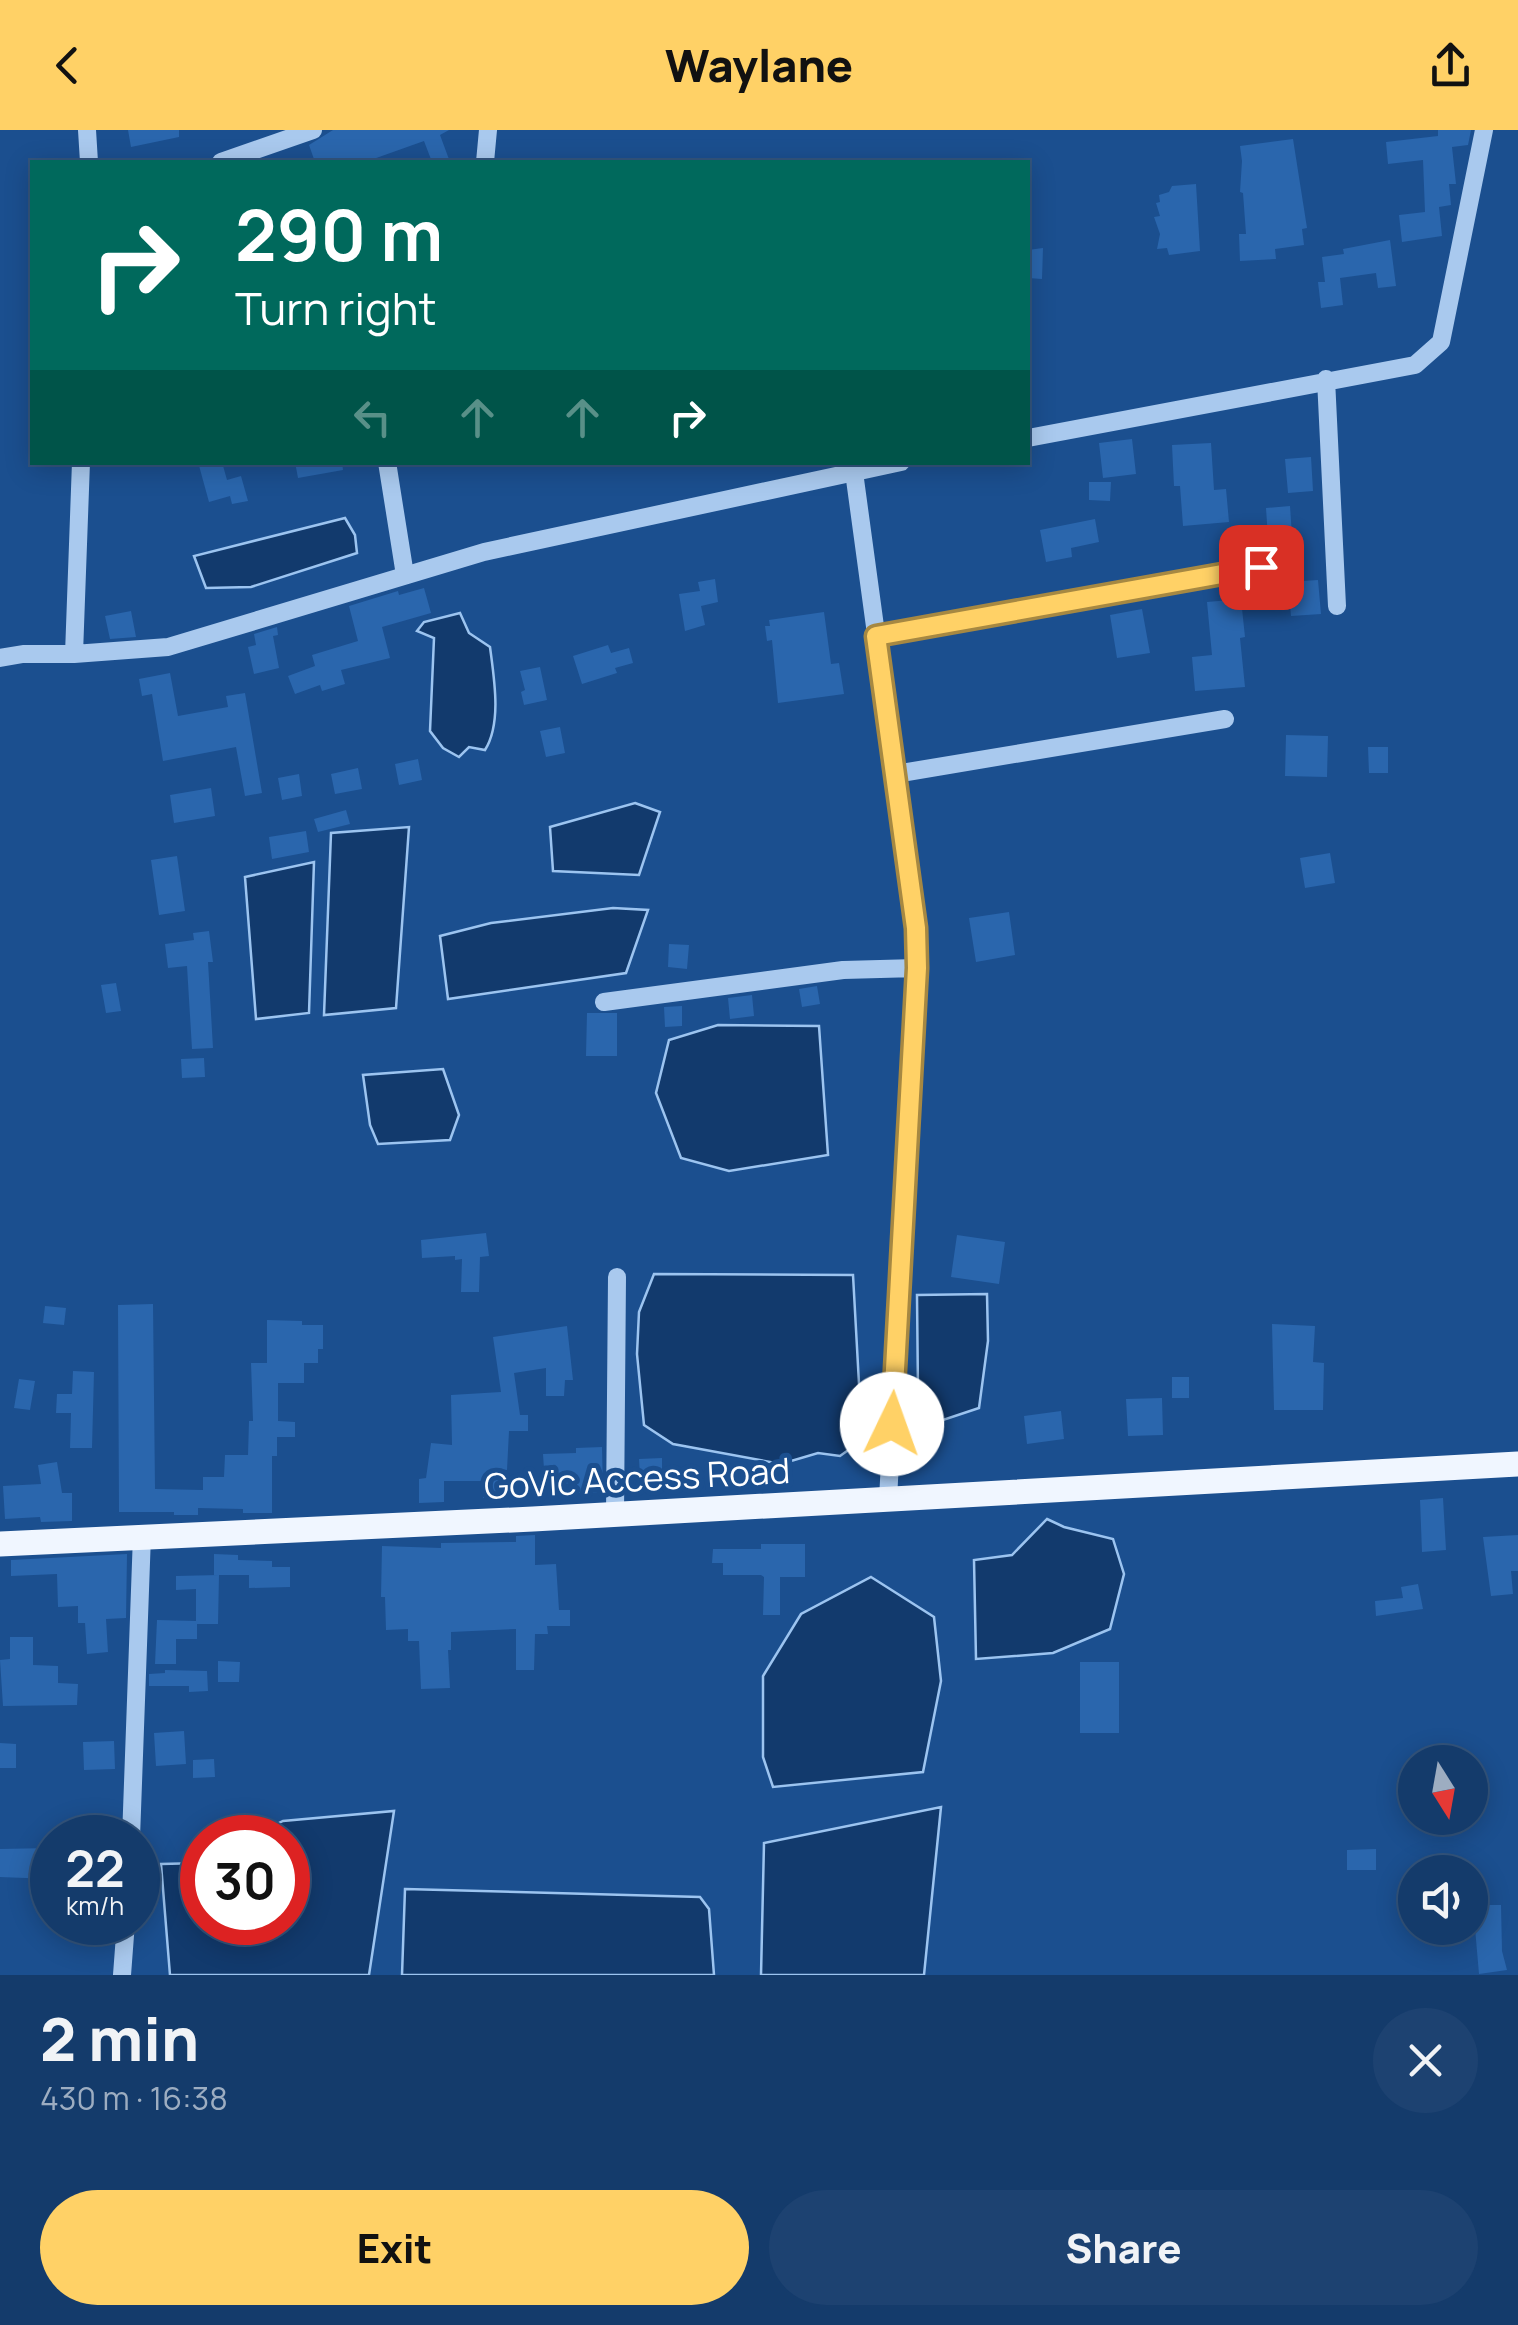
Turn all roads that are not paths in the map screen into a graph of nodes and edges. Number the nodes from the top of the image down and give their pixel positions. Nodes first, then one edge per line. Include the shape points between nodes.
1 (88, 130) edge
2 (311, 130) edge
3 (488, 130) edge
4 (1484, 130) edge
5 (89, 160) edge
6 (227, 160) edge
7 (485, 160) edge
8 (1326, 379) junction
9 (1030, 438) edge
10 (81, 465) edge
11 (387, 465) edge
12 (887, 465) edge
13 (854, 472) junction
14 (1261, 567) dead end
15 (406, 576) junction
16 (1337, 606) dead end
17 (876, 636) junction
18 (74, 654) junction
19 (0, 658) edge
20 (1225, 719) dead end
21 (895, 774) junction
22 (917, 968) junction
23 (604, 1002) dead end
24 (618, 1278) dead end
25 (1518, 1464) edge
26 (888, 1500) junction
27 (616, 1514) junction
28 (142, 1536) junction
29 (0, 1544) edge
30 (132, 1815) edge
31 (124, 1945) edge
32 (122, 1975) edge

1 - 5 street
2 - 6 street
3 - 7 street
4 - 8 street via 1441,342 1415,364
8 - 9 street
8 - 16 street
10 - 18 street
11 - 15 street
12 - 13 street
13 - 15 street via 484,552
13 - 17 street
14 - 17 street
15 - 18 street via 168,647
17 - 21 street
18 - 19 street
20 - 21 street
21 - 22 street
22 - 23 street via 842,970
22 - 26 street
24 - 27 street
25 - 26 main road, GoVic Access Road
26 - 27 main road, GoVic Access Road
27 - 28 main road, GoVic Access Road
28 - 29 main road, GoVic Access Road
28 - 30 street
31 - 32 street

